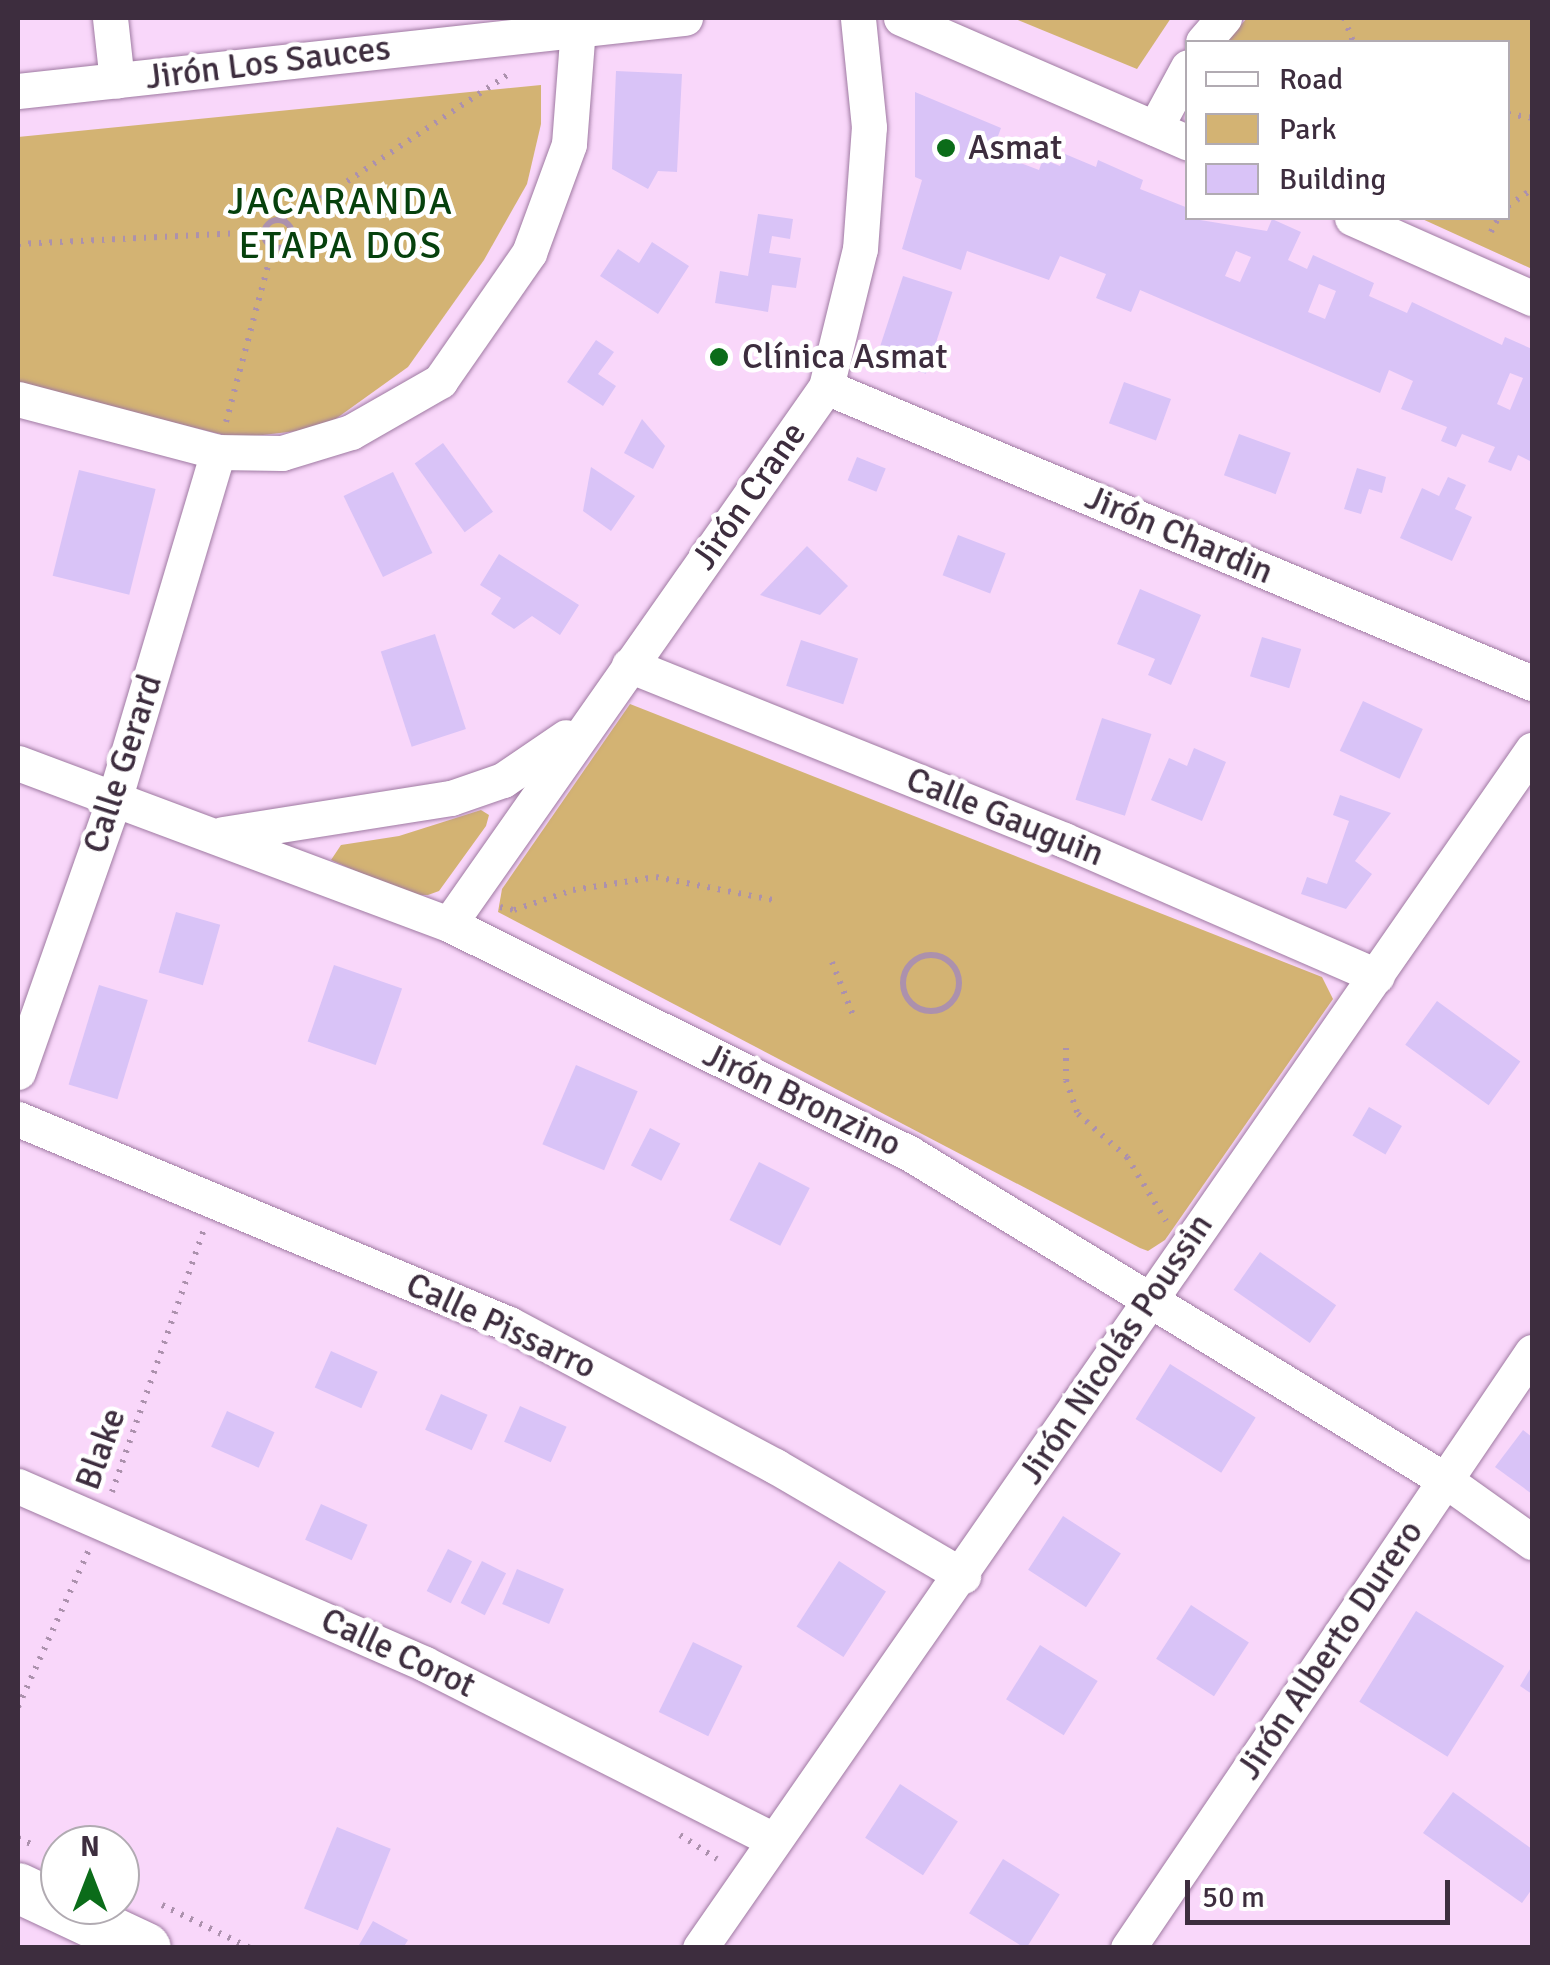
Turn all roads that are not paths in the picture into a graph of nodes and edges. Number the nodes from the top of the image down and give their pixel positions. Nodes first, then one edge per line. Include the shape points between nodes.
1 (110, 18) edge
2 (685, 18) edge
3 (858, 18) edge
4 (902, 18) edge
5 (1224, 18) edge
6 (578, 28) junction
7 (1205, 40) edge
8 (1185, 72) edge
9 (118, 80) junction
10 (18, 92) edge
11 (1155, 128) junction
12 (1185, 141) edge
13 (1356, 220) edge
14 (1532, 298) edge
15 (826, 387) junction
16 (18, 399) edge
17 (218, 452) junction
18 (629, 665) junction
19 (1532, 683) edge
20 (594, 714) junction
21 (1532, 750) edge
22 (18, 763) edge
23 (114, 797) junction
24 (216, 834) junction
25 (449, 924) junction
26 (1377, 976) junction
27 (18, 1072) edge
28 (18, 1119) edge
29 (1149, 1296) junction
30 (1532, 1352) edge
31 (1445, 1480) junction
32 (18, 1486) edge
33 (1532, 1542) edge
34 (964, 1576) junction
35 (770, 1838) junction
36 (18, 1888) edge
37 (146, 1948) edge
38 (700, 1948) edge
39 (1128, 1948) edge

1 - 9 street
2 - 6 street, Jirón Los Sauces
3 - 15 street, Jirón Crane via 869,127 860,249
4 - 11 street
5 - 7 street
6 - 9 street, Jirón Los Sauces
6 - 17 street via 570,144 529,253 440,381 351,432 282,453
8 - 11 street
9 - 10 street, Jirón Los Sauces
11 - 12 street
13 - 14 street
15 - 18 street, Jirón Crane
15 - 19 street, Jirón Chardin
16 - 17 street
17 - 23 street, Calle Gerard
18 - 20 street, Jirón Crane
18 - 26 street, Calle Gauguin via 1064,840
20 - 24 street, Jirón Crane via 541,758 451,798
20 - 25 street, Jirón Crane
21 - 26 street, Jirón Nicolás Poussin
22 - 23 street, Jirón Bronzino
23 - 24 street, Jirón Bronzino
23 - 27 street, Calle Gerard
24 - 25 street, Jirón Bronzino
25 - 29 street, Jirón Bronzino via 910,1152
26 - 29 street, Jirón Nicolás Poussin
28 - 34 street, Calle Pissarro via 508,1324
29 - 31 street, Jirón Bronzino
29 - 34 street, Jirón Nicolás Poussin
30 - 31 street, Jirón Alberto Durero
31 - 33 street, Jirón Bronzino
31 - 39 street, Jirón Alberto Durero
32 - 35 street, Calle Corot via 425,1664
34 - 35 street, Jirón Nicolás Poussin
35 - 38 street, Jirón Nicolás Poussin
36 - 37 street

